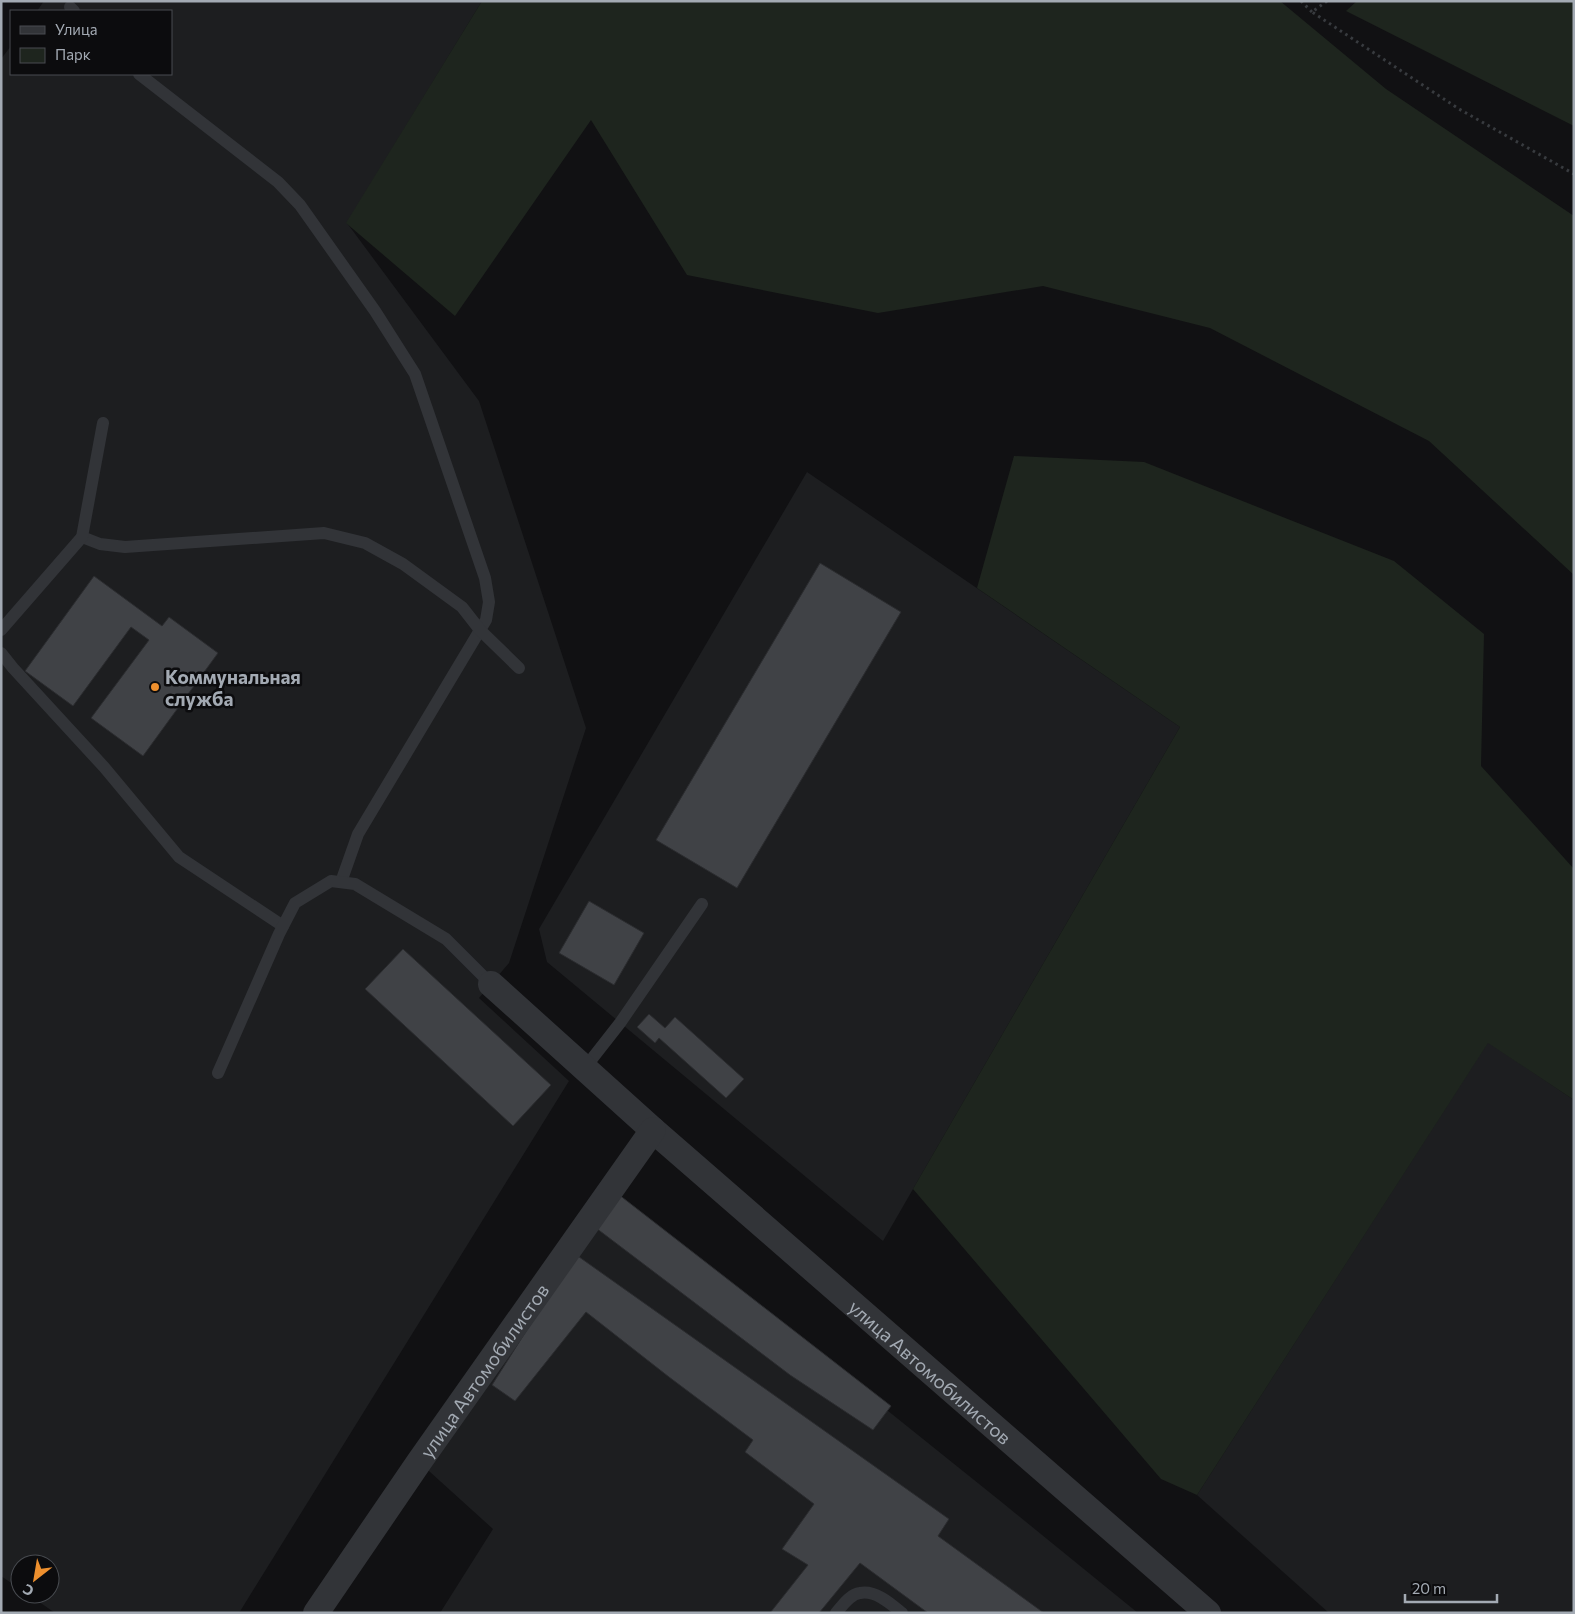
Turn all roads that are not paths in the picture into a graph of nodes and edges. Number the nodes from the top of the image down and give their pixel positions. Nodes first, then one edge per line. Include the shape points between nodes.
1 (140, 75) edge
2 (103, 424) dead end
3 (82, 537) junction
4 (1, 630) edge
5 (480, 630) junction
6 (1, 653) edge
7 (519, 668) dead end
8 (341, 882) junction
9 (702, 904) dead end
10 (283, 926) junction
11 (491, 984) joint
12 (584, 1068) junction
13 (218, 1073) dead end
14 (653, 1130) junction
15 (316, 1613) edge
16 (836, 1613) edge
17 (902, 1613) edge
18 (1208, 1613) edge

1 - 5 lane via 278,182 375,311 415,374 485,578 489,602 486,620
2 - 3 lane
3 - 4 lane
3 - 5 lane via 100,544 125,547 324,534 365,543 403,564 462,607
5 - 7 lane
5 - 8 lane via 358,834
6 - 10 lane via 104,767 180,858
8 - 10 lane via 331,881 295,903
8 - 11 lane via 355,884 446,939
9 - 12 lane via 620,1023
10 - 13 lane
11 - 12 street, улица Автомобилистов
12 - 14 street, улица Автомобилистов
14 - 15 street, улица Автомобилистов
14 - 18 street, улица Автомобилистов
16 - 17 lane via 848,1599 860,1592 875,1594

